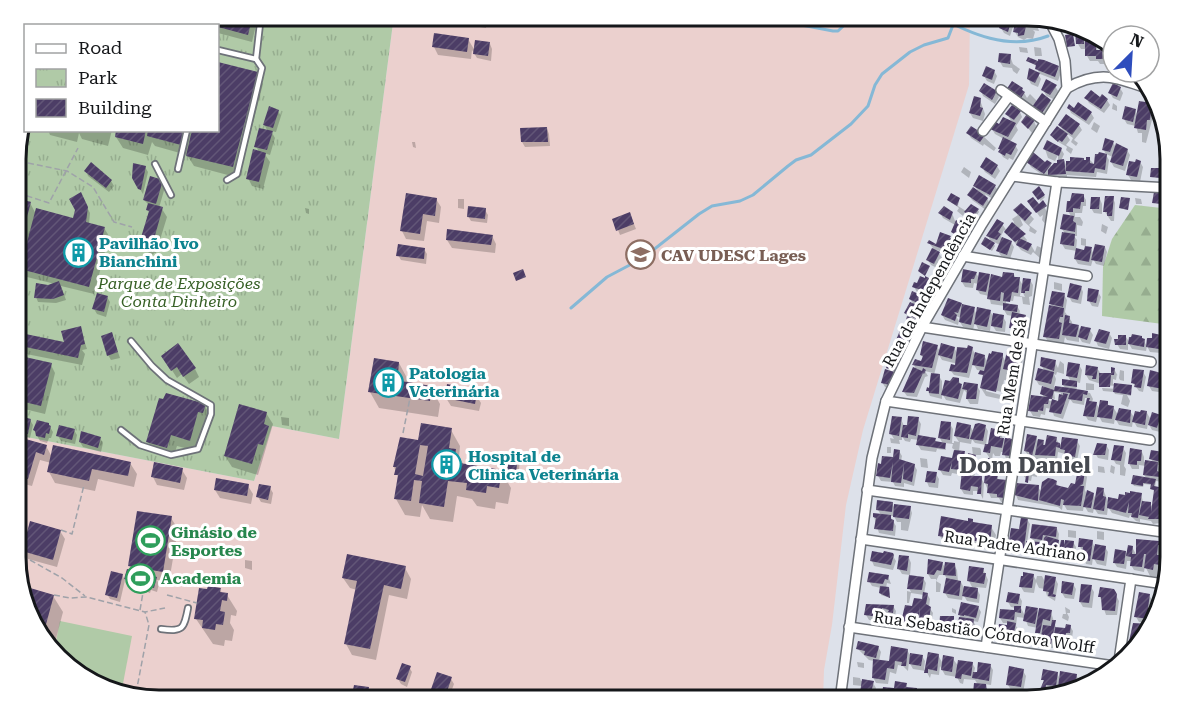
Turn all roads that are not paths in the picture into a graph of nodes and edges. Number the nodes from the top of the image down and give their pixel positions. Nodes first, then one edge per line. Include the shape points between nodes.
1 (260, 26) edge
2 (1054, 29) edge
3 (219, 50) edge
4 (256, 59) junction
5 (1137, 84) edge
6 (1067, 88) junction
7 (1046, 122) junction
8 (983, 130) dead end
9 (187, 132) edge
10 (154, 164) dead end
11 (178, 169) dead end
12 (1012, 176) junction
13 (227, 180) dead end
14 (1057, 182) junction
15 (1159, 187) edge
16 (171, 195) dead end
17 (963, 256) junction
18 (1044, 269) junction
19 (1087, 276) dead end
20 (922, 327) junction
21 (131, 341) dead end
22 (1032, 344) junction
23 (1151, 362) dead end
24 (886, 401) junction
25 (1021, 421) junction
26 (122, 430) dead end
27 (1150, 440) dead end
28 (867, 490) junction
29 (1007, 510) junction
30 (1159, 531) edge
31 (861, 539) junction
32 (999, 559) junction
33 (1131, 579) junction
34 (1157, 583) edge
35 (188, 608) dead end
36 (849, 627) junction
37 (161, 629) dead end
38 (986, 647) junction
39 (1120, 652) edge
40 (1104, 664) edge
41 (841, 689) edge

1 - 4 lane
2 - 6 street via 1065,61
3 - 4 lane
4 - 13 lane via 262,68 237,174
5 - 6 street via 1093,76
6 - 7 street, Rua da Independência
7 - 8 street via 1005,93
7 - 12 street, Rua da Independência
9 - 11 lane
10 - 16 lane
12 - 14 street
12 - 17 street, Rua da Independência
14 - 15 street
14 - 18 street, Rua Mem de Sá
17 - 18 street
17 - 20 street, Rua da Independência
18 - 19 street
18 - 22 street, Rua Mem de Sá
20 - 22 street
20 - 24 street, Rua da Independência
21 - 26 lane via 167,381 211,405 211,414 198,449 171,455 140,445
22 - 23 street
22 - 25 street, Rua Mem de Sá
24 - 25 street
24 - 28 street, Rua da Independência
25 - 27 street
25 - 29 street, Rua Mem de Sá
28 - 29 street
28 - 31 street, Rua da Independência
29 - 30 street
29 - 32 street, Rua Mem de Sá
31 - 32 street, Rua Padre Adriano
31 - 36 street, Rua da Independência
32 - 33 street, Rua Padre Adriano
32 - 38 street, Rua Mem de Sá
33 - 34 street, Rua Padre Adriano
33 - 39 street
35 - 37 lane via 181,629
36 - 38 street, Rua Sebastião Córdova Wolff
36 - 41 street, Rua da Independência
38 - 40 street, Rua Sebastião Córdova Wolff

